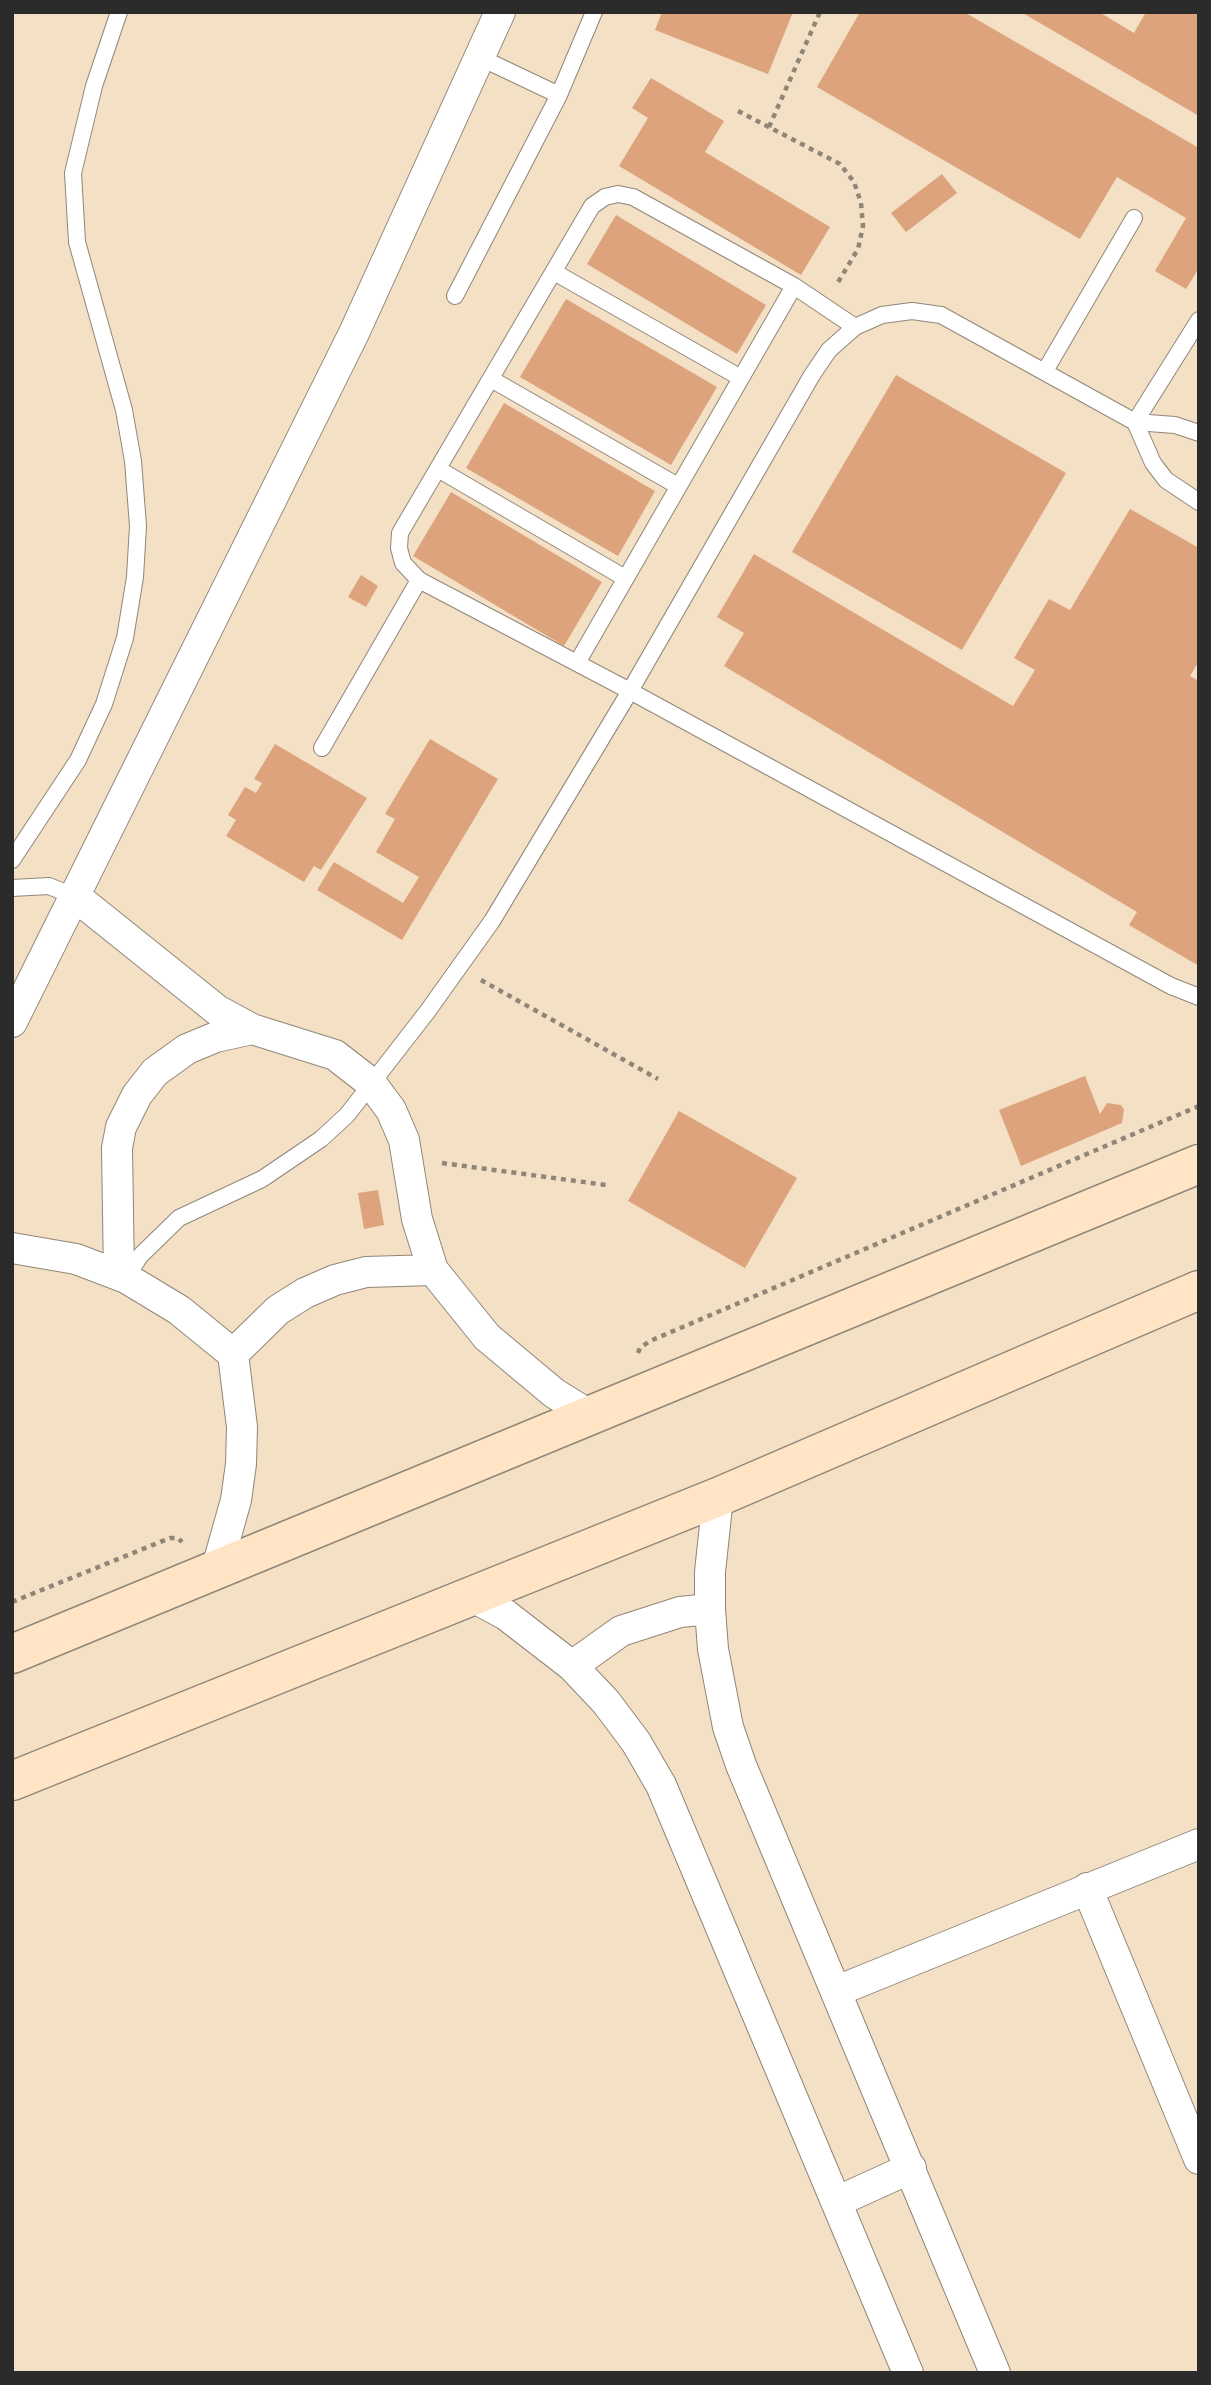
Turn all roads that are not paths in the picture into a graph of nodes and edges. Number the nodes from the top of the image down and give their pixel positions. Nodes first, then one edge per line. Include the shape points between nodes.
1 (120, 12) edge
2 (500, 12) edge
3 (594, 12) edge
4 (481, 58) junction
5 (559, 95) junction
6 (1134, 218) dead end
7 (554, 272) junction
8 (794, 286) junction
9 (455, 296) dead end
10 (1199, 320) edge
11 (855, 327) junction
12 (1045, 371) junction
13 (741, 378) junction
14 (491, 379) junction
15 (1135, 422) junction
16 (1199, 433) edge
17 (438, 470) junction
18 (678, 486) junction
19 (1199, 502) edge
20 (625, 578) junction
21 (419, 580) junction
22 (577, 663) junction
23 (630, 691) junction
24 (322, 748) dead end
25 (12, 860) edge
26 (12, 888) edge
27 (76, 897) junction
28 (1199, 997) edge
29 (15, 1010) edge
30 (252, 1029) junction
31 (371, 1083) junction
32 (1199, 1164) edge
33 (12, 1248) edge
34 (433, 1270) junction
35 (122, 1277) junction
36 (1199, 1290) edge
37 (233, 1354) junction
38 (591, 1416) junction
39 (718, 1497) junction
40 (204, 1576) junction
41 (469, 1595) junction
42 (710, 1609) junction
43 (12, 1654) edge
44 (572, 1666) junction
45 (12, 1781) edge
46 (1199, 1844) edge
47 (1087, 1888) junction
48 (837, 1991) junction
49 (1199, 2159) edge
50 (911, 2168) junction
51 (836, 2202) junction
52 (908, 2373) edge
53 (995, 2373) edge

1 - 25 lane via 94,86 73,173 77,242 124,410 133,461 138,526 135,577 125,638 104,704 78,760
2 - 4 street
3 - 5 lane
4 - 5 lane
4 - 27 street via 354,333
5 - 9 lane
6 - 12 lane
7 - 8 lane via 592,206 618,194 633,197
7 - 13 lane
7 - 14 lane
8 - 11 lane
8 - 13 lane
10 - 15 lane
11 - 12 lane via 882,315 912,311 941,315
11 - 23 lane via 829,350 812,375
12 - 15 lane
13 - 18 lane
14 - 17 lane
14 - 18 lane
15 - 16 lane via 1175,425
15 - 19 lane via 1166,480
17 - 20 lane
17 - 21 lane via 400,533 403,563
18 - 20 lane
20 - 22 lane
21 - 22 lane
21 - 24 lane
22 - 23 lane
23 - 28 lane via 1171,986
23 - 31 lane via 492,921
26 - 27 lane via 49,886
27 - 29 street
27 - 30 street via 193,993
30 - 31 street via 335,1055
30 - 35 street via 187,1049 155,1072 137,1094 121,1127 117,1148
31 - 34 street via 391,1110 404,1140 417,1219
31 - 35 lane via 347,1115 293,1161 179,1218
32 - 38 main road
33 - 35 street via 76,1259
34 - 37 street via 366,1272 335,1280 278,1310
34 - 38 street via 503,1352
35 - 37 street via 179,1310
36 - 39 main road
37 - 40 street via 240,1391 241,1464 236,1500
38 - 40 main road
39 - 41 main road
39 - 42 street
40 - 43 main road
41 - 44 street via 506,1615
41 - 45 main road
42 - 44 street via 680,1612 621,1631
42 - 48 street via 720,1689 741,1765
44 - 51 street via 606,1702 661,1785
46 - 47 street
47 - 48 street
47 - 49 street
48 - 50 street
50 - 51 street
50 - 53 street
51 - 52 street

